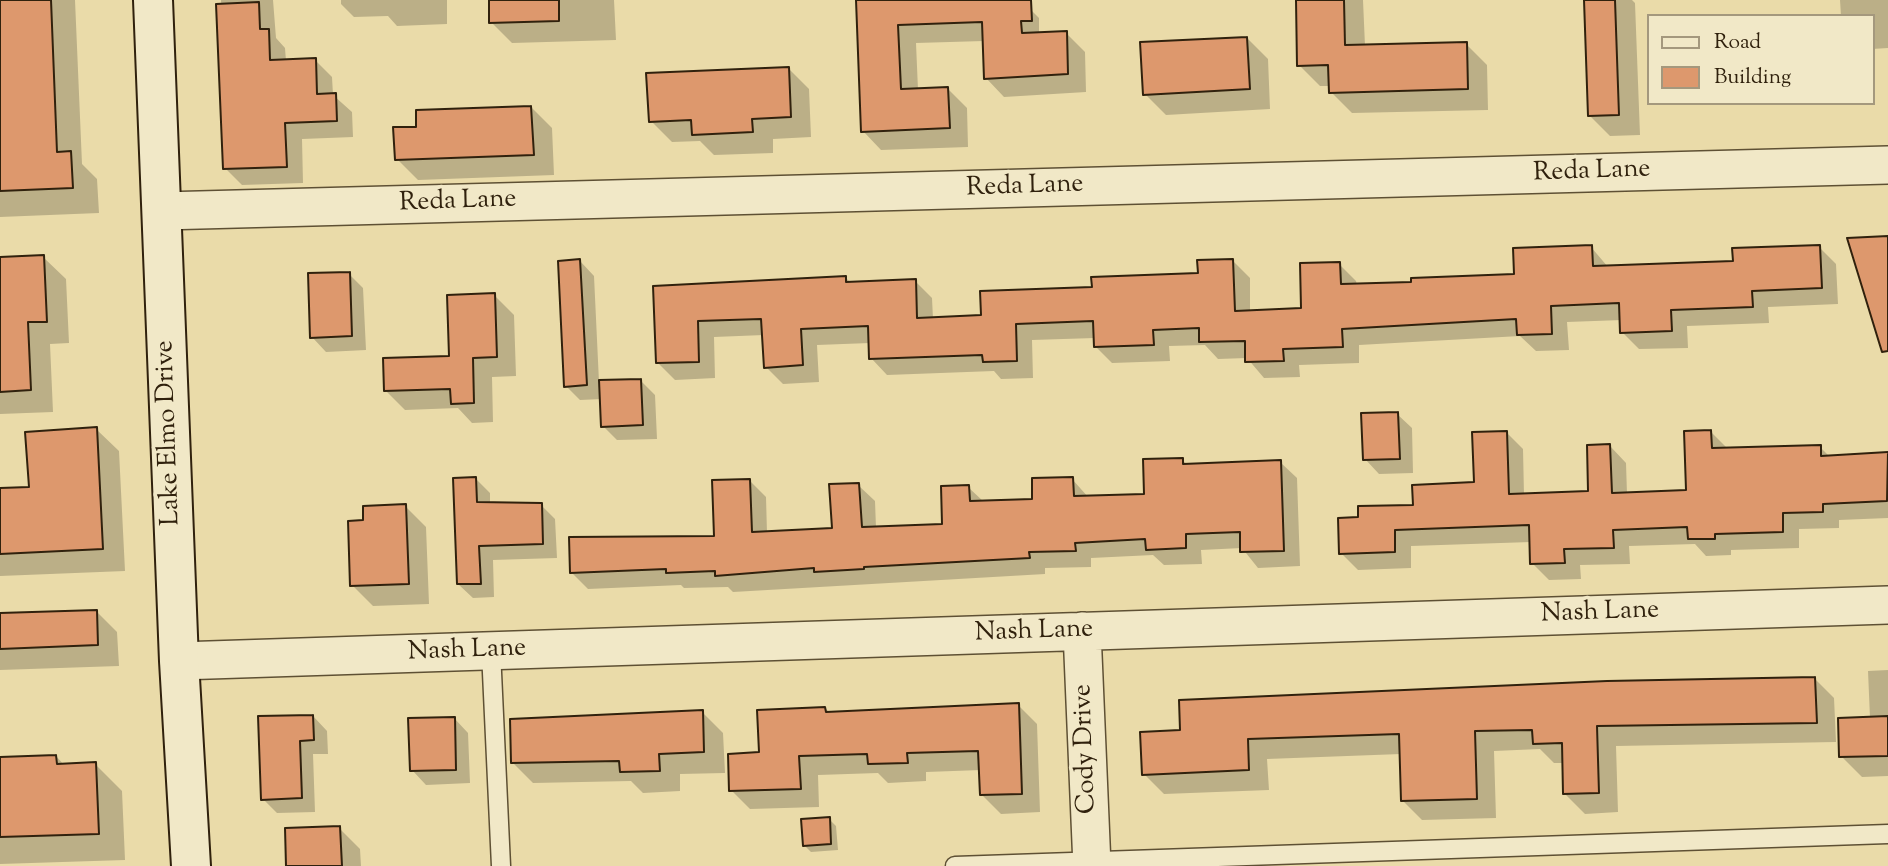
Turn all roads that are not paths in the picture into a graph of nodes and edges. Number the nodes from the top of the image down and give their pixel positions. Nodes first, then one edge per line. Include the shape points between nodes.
1 (153, 0) edge
2 (1888, 165) edge
3 (162, 211) junction
4 (1888, 605) edge
5 (1082, 631) junction
6 (491, 651) junction
7 (179, 661) junction
8 (1888, 834) edge
9 (1091, 864) edge
10 (191, 866) edge
11 (500, 866) edge
12 (955, 866) edge

1 - 3 main road, Lake Elmo Drive
2 - 3 street, Reda Lane
3 - 7 main road, Lake Elmo Drive
4 - 5 street, Nash Lane
5 - 6 street, Nash Lane
5 - 9 street, Cody Drive
6 - 7 street, Nash Lane
6 - 11 lane
7 - 10 main road, Lake Elmo Drive
8 - 9 lane
9 - 12 lane

